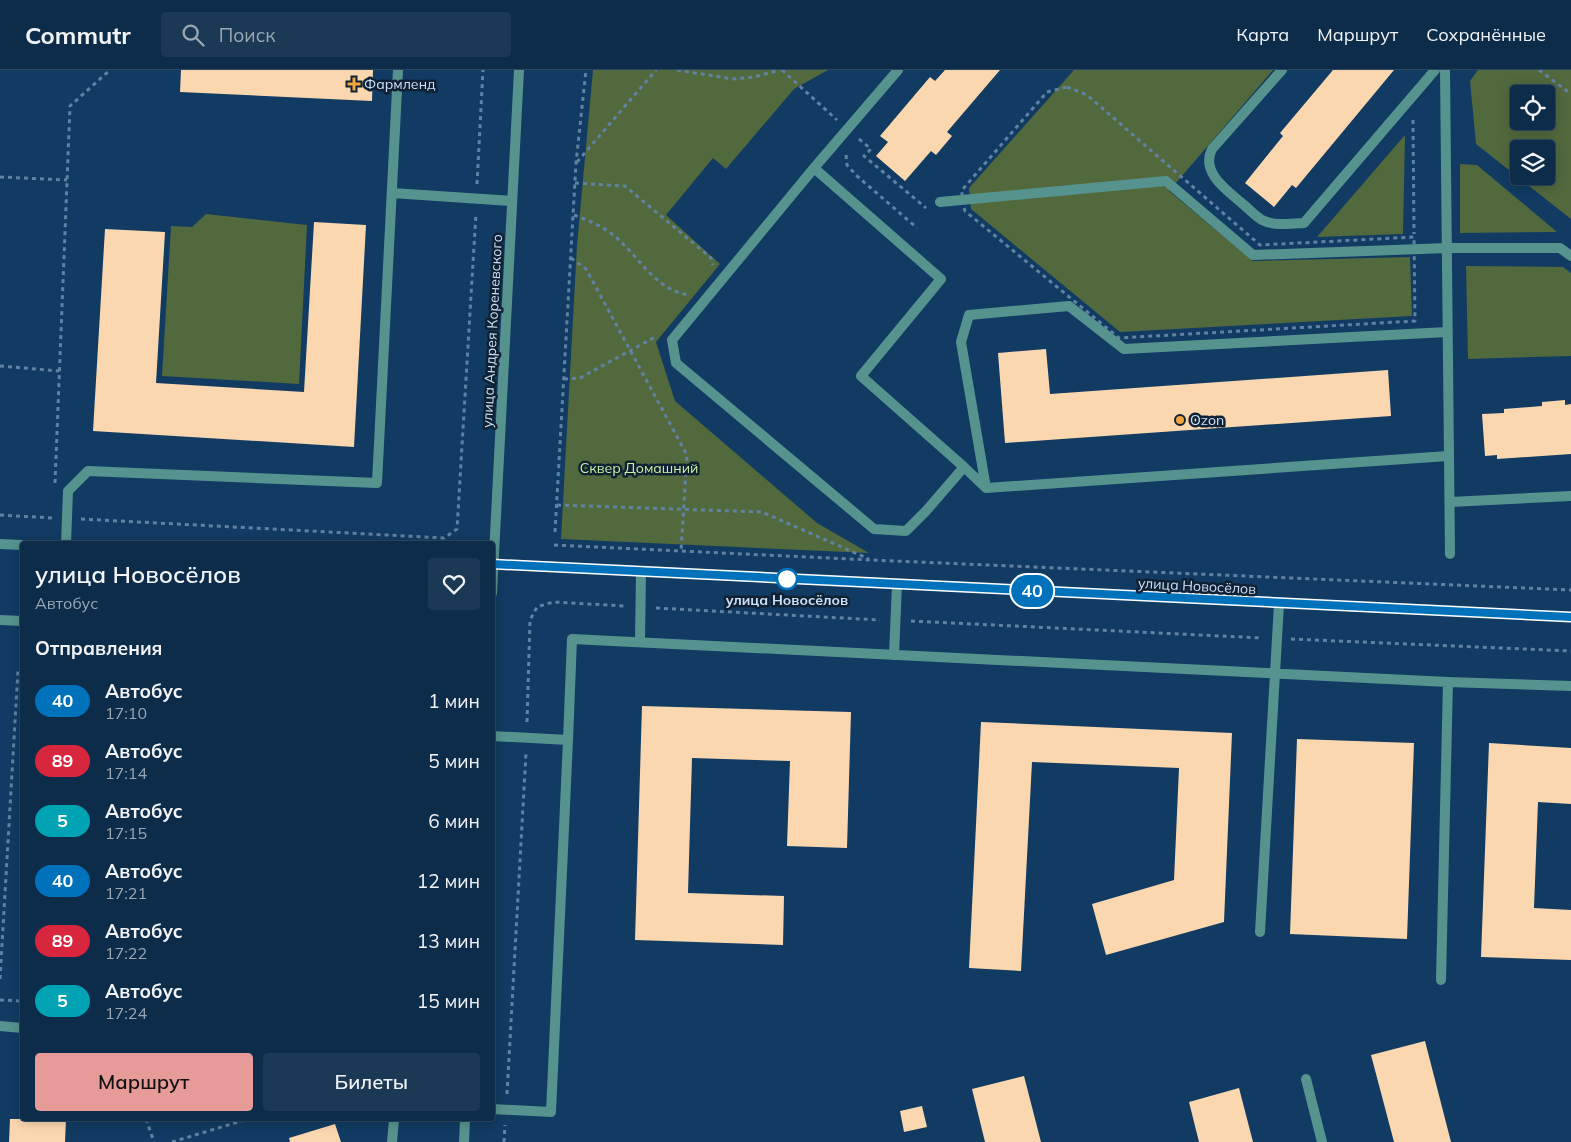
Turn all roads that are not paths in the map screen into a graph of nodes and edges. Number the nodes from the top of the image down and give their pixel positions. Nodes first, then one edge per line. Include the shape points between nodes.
1 (398, 70) edge
2 (519, 70) edge
3 (898, 70) edge
4 (1282, 70) edge
5 (1436, 70) edge
6 (1445, 70) edge
7 (814, 168) junction
8 (392, 193) junction
9 (512, 201) junction
10 (940, 202) dead end
11 (1448, 248) junction
12 (1571, 256) edge
13 (1447, 332) junction
14 (1448, 456) junction
15 (964, 467) junction
16 (986, 488) junction
17 (1571, 496) edge
18 (1450, 502) junction
19 (66, 541) edge
20 (494, 541) edge
21 (0, 544) edge
22 (20, 545) edge
23 (1450, 554) dead end
24 (495, 564) edge
25 (641, 571) junction
26 (897, 584) junction
27 (1279, 604) junction
28 (1571, 617) edge
29 (0, 620) edge
30 (20, 621) edge
31 (640, 642) junction
32 (894, 655) junction
33 (1275, 673) junction
34 (1448, 682) junction
35 (1571, 686) edge
36 (495, 736) edge
37 (568, 740) junction
38 (1260, 932) dead end
39 (1441, 980) dead end
40 (0, 1026) edge
41 (20, 1028) edge
42 (1306, 1079) dead end
43 (495, 1109) edge
44 (394, 1121) edge
45 (465, 1121) edge
46 (392, 1142) edge
47 (464, 1142) edge
48 (1322, 1142) edge

1 - 8 street
2 - 9 street, улица Андрея Кореневского
3 - 7 street
4 - 5 street via 1208,157 1211,172 1220,185 1262,220 1278,224 1304,223
6 - 11 street
7 - 15 street via 941,279 861,376
7 - 15 street via 672,340 676,363 874,529 906,531
8 - 9 street
8 - 19 street via 376,483 88,471 68,491
9 - 20 street, улица Андрея Кореневского
10 - 11 street via 1166,181 1253,256
11 - 12 street via 1560,248
11 - 13 street
13 - 14 street
13 - 16 street via 1124,349 1069,306 969,314 961,342
14 - 16 street
14 - 18 street
15 - 16 street
17 - 18 street
18 - 23 street
21 - 22 street
24 - 25 street, улица Новосёлов
25 - 26 street, улица Новосёлов
25 - 31 street
26 - 27 street, улица Новосёлов
26 - 32 street
27 - 28 street, улица Новосёлов
27 - 33 street
29 - 30 street
31 - 32 street
31 - 37 street via 572,639
32 - 33 street
33 - 34 street
33 - 38 street
34 - 35 street
34 - 39 street
36 - 37 street
37 - 43 street via 551,1112
40 - 41 street
42 - 48 street
44 - 46 street
45 - 47 street

